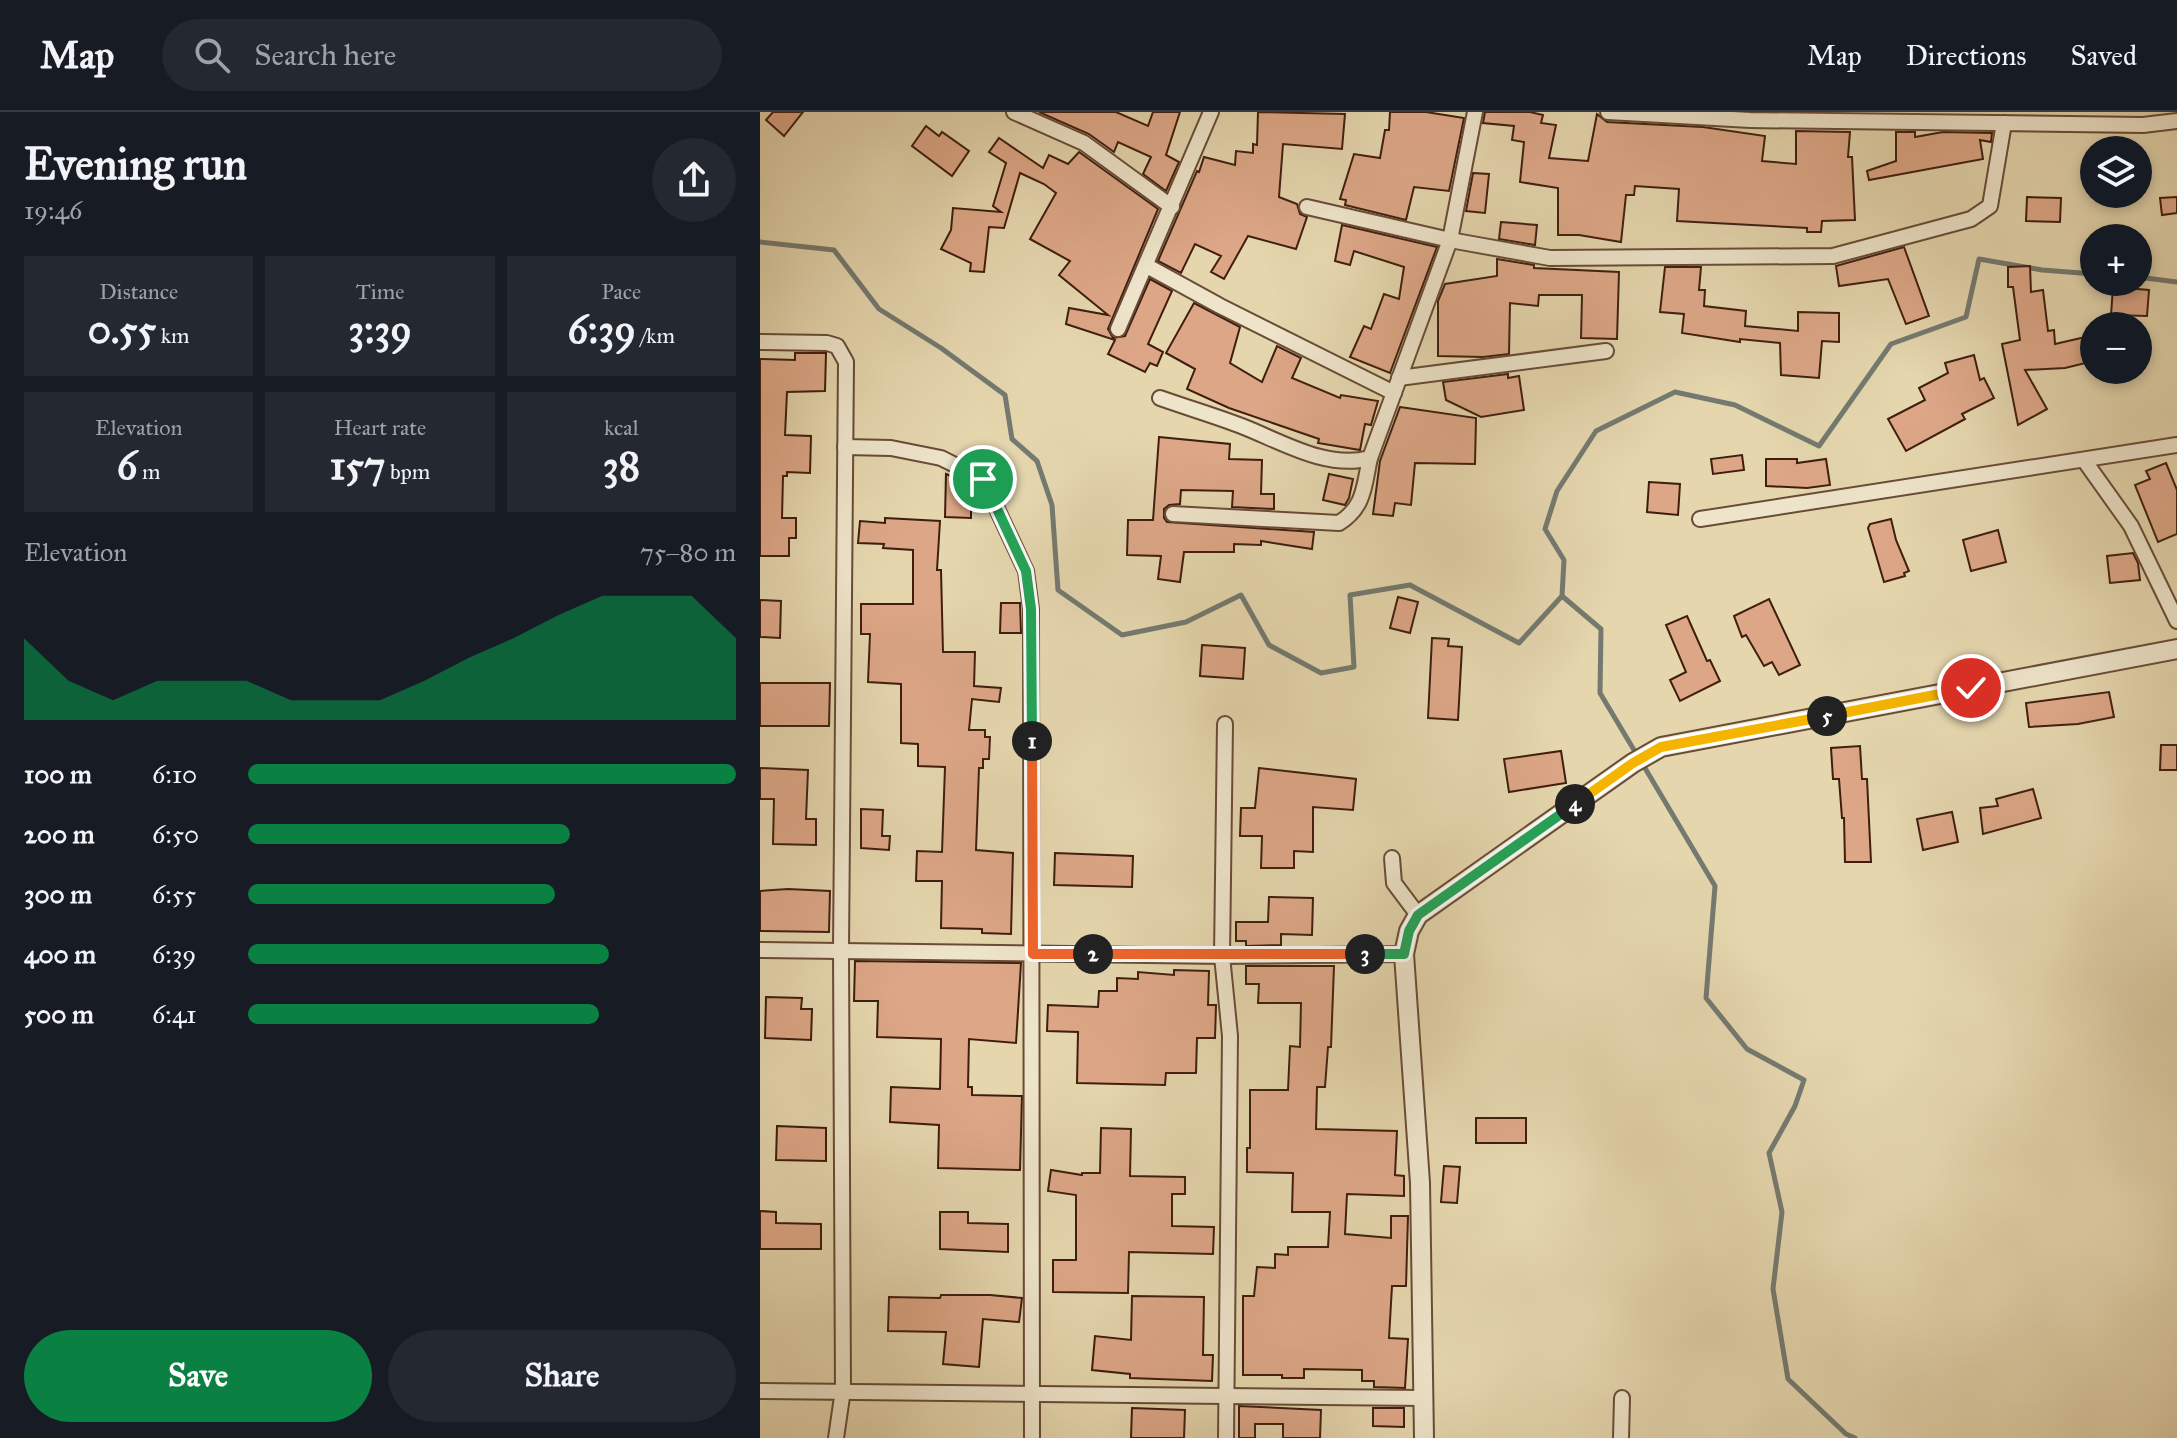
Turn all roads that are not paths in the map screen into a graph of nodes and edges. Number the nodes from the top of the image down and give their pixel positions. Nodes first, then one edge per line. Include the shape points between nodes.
1 (1014, 112) edge
2 (1211, 112) edge
3 (1475, 112) edge
4 (1608, 112) edge
5 (1664, 114) edge
6 (2177, 121) edge
7 (2004, 123) junction
8 (1172, 207) junction
9 (1307, 207) dead end
10 (1450, 240) junction
11 (1147, 266) junction
12 (1118, 329) dead end
13 (760, 342) edge
14 (1606, 351) dead end
15 (1399, 378) junction
16 (1394, 393) junction
17 (1160, 398) dead end
18 (2177, 445) edge
19 (845, 447) junction
20 (1370, 458) junction
21 (2084, 460) junction
22 (1173, 514) dead end
23 (1700, 519) dead end
24 (2177, 621) edge
25 (2177, 649) edge
26 (1225, 724) dead end
27 (1392, 858) dead end
28 (1418, 915) junction
29 (760, 950) edge
30 (841, 950) junction
31 (1033, 954) junction
32 (1404, 954) junction
33 (1222, 956) junction
34 (843, 1390) junction
35 (760, 1391) edge
36 (1033, 1394) junction
37 (1226, 1396) junction
38 (1424, 1398) junction
39 (1622, 1398) dead end
40 (836, 1438) edge
41 (1032, 1438) edge
42 (1226, 1438) edge
43 (1424, 1438) edge
44 (1621, 1438) edge

1 - 8 street via 1084,143
2 - 8 street
3 - 10 street
4 - 5 street
5 - 7 street
6 - 7 street
7 - 10 street via 1990,206 1971,219 1833,256 1550,258
8 - 11 street
9 - 10 street
10 - 15 street
11 - 12 street
11 - 16 street
13 - 19 street via 837,346 846,362
14 - 15 street
15 - 16 street
16 - 20 street
17 - 20 street via 1318,456 1355,462
18 - 21 street
19 - 30 street
19 - 31 street via 891,448 941,458 983,479 1026,571 1031,609
20 - 22 street via 1359,505 1339,523
21 - 23 street
21 - 24 street via 2131,526
25 - 28 street via 1661,747
26 - 33 street
27 - 28 street via 1394,883
28 - 32 street
29 - 30 street
30 - 31 street
30 - 34 street
31 - 33 street
31 - 36 street
32 - 33 street
32 - 38 street via 1420,1183
33 - 37 street via 1230,1036
34 - 35 street
34 - 36 street
34 - 40 street
36 - 37 street
36 - 41 street
37 - 38 street
37 - 42 street
38 - 43 street
39 - 44 street

